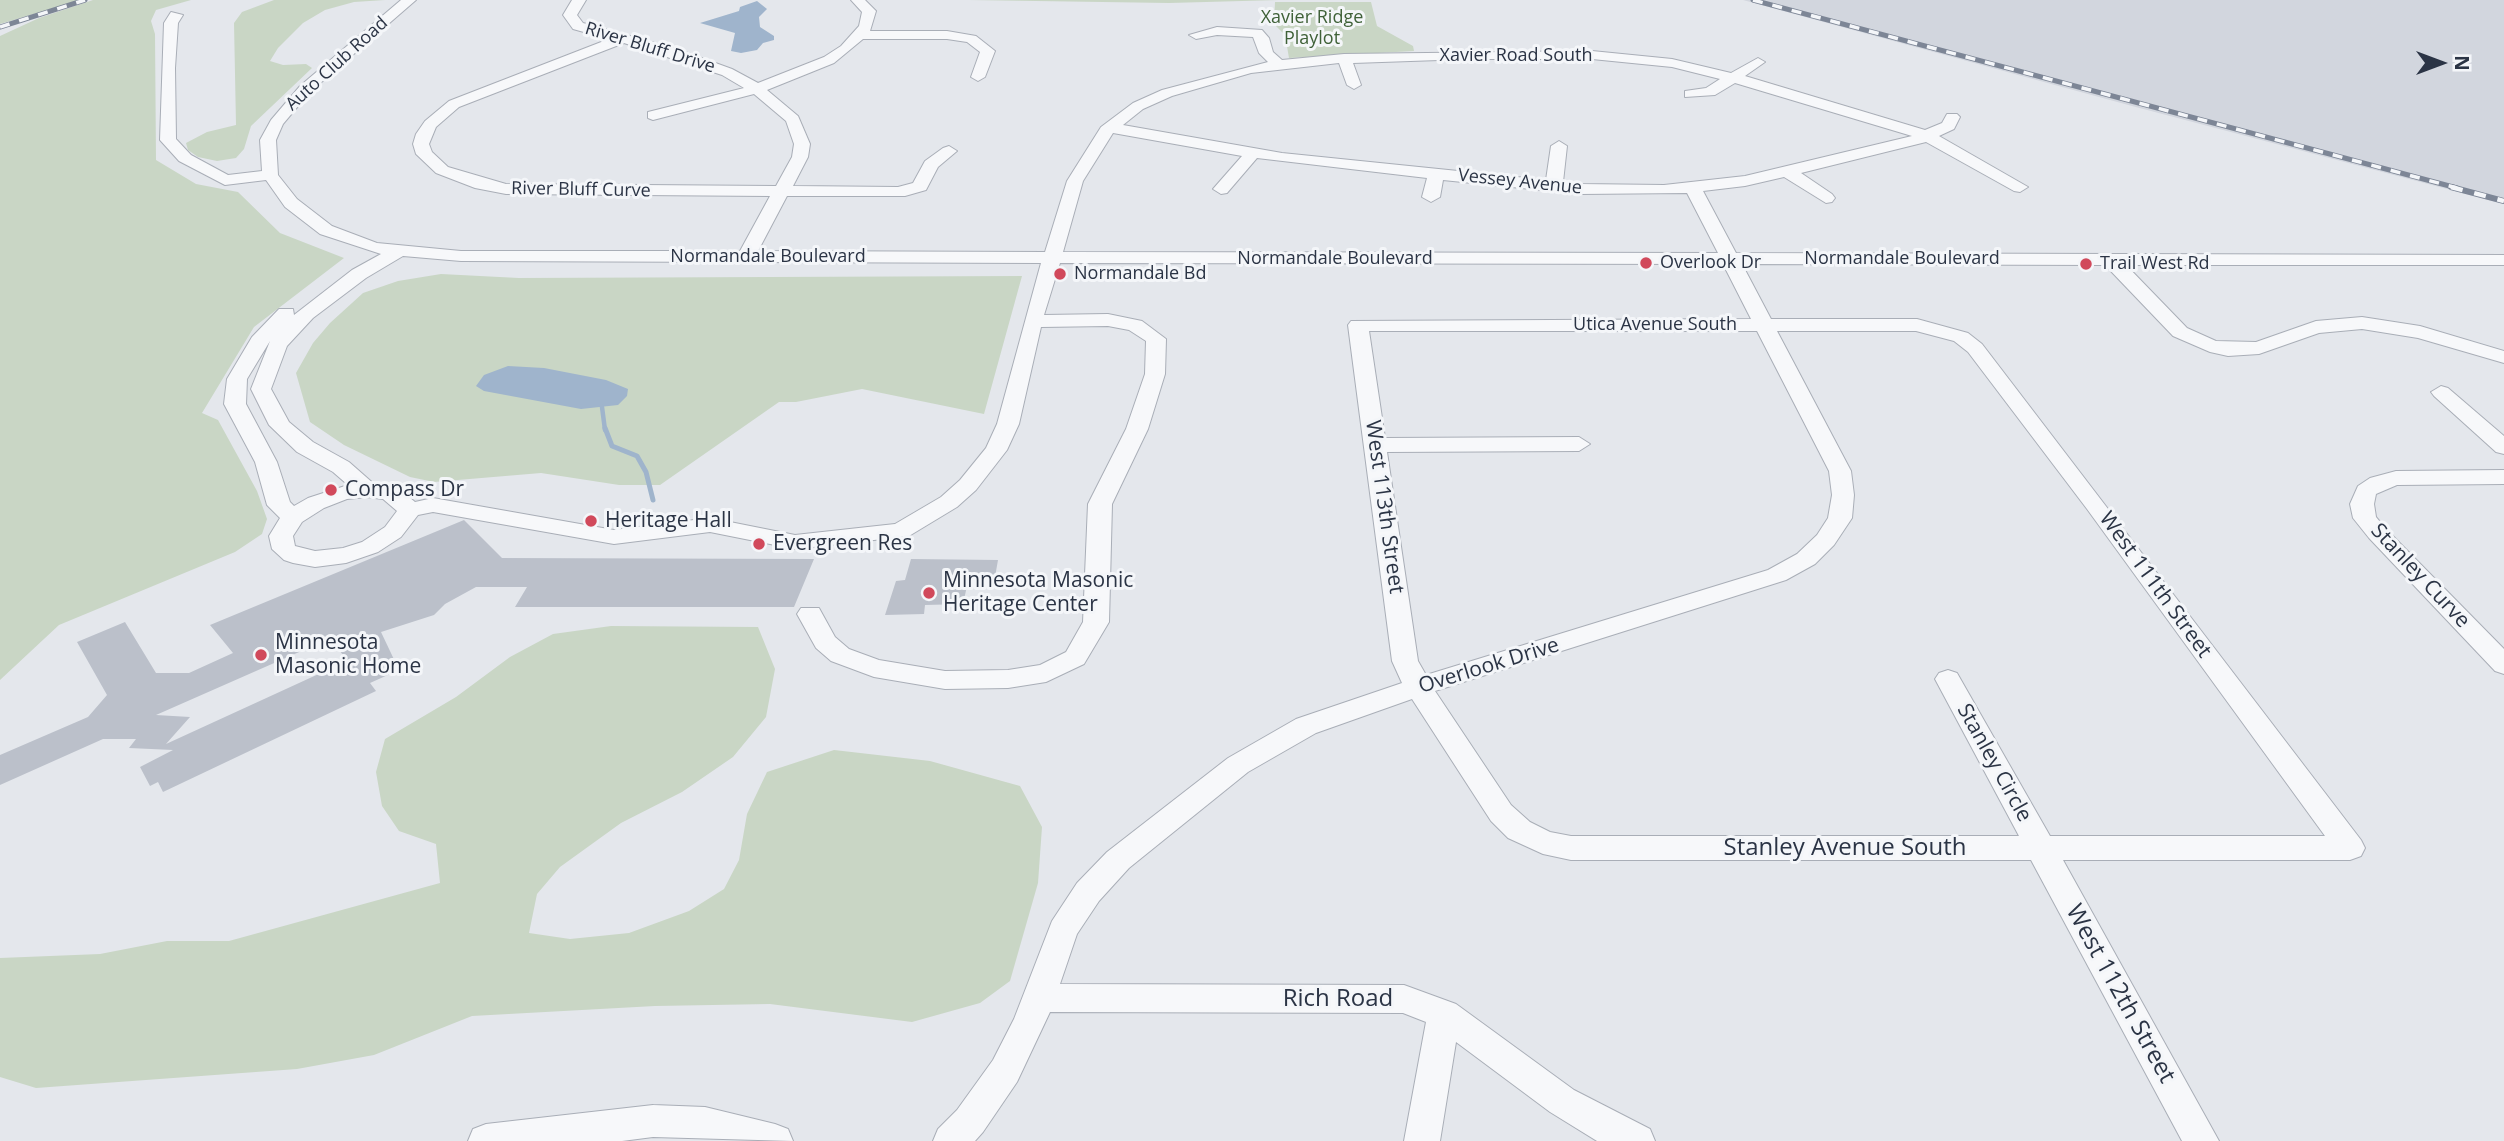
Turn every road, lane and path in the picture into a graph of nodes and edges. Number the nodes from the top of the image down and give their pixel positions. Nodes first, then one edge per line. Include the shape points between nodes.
1 (409, 0) edge
2 (579, 0) edge
3 (858, 0) edge
4 (176, 15) dead end
5 (861, 35) junction
6 (1196, 35) dead end
7 (1420, 37) dead end
8 (1587, 37) dead end
9 (622, 39) junction
10 (1592, 55) junction
11 (1423, 56) junction
12 (1344, 58) junction
13 (1758, 62) dead end
14 (1278, 64) junction
15 (978, 77) dead end
16 (1736, 77) junction
17 (1354, 85) dead end
18 (757, 89) junction
19 (1690, 94) dead end
20 (653, 115) dead end
21 (1952, 117) dead end
22 (1110, 128) junction
23 (1927, 136) junction
24 (1559, 146) dead end
25 (948, 151) dead end
26 (1252, 154) junction
27 (1787, 171) junction
28 (270, 174) junction
29 (1436, 174) junction
30 (1554, 186) junction
31 (2020, 187) dead end
32 (1693, 188) junction
33 (1221, 189) dead end
34 (782, 191) junction
35 (1431, 197) dead end
36 (1826, 198) dead end
37 (374, 248) junction
38 (399, 251) junction
39 (746, 257) junction
40 (1054, 258) junction
41 (1730, 259) junction
42 (2110, 259) junction
43 (2480, 260) junction
44 (2504, 260) edge
45 (2504, 278) edge
46 (1033, 321) junction
47 (1358, 325) joint
48 (1764, 325) junction
49 (1951, 332) joint
50 (2504, 356) edge
51 (2441, 392) dead end
52 (1579, 444) dead end
53 (1375, 445) junction
54 (2504, 447) edge
55 (2504, 477) edge
56 (367, 490) junction
57 (410, 510) junction
58 (293, 517) junction
59 (810, 614) dead end
60 (2504, 665) edge
61 (1948, 679) dead end
62 (1418, 687) junction
63 (2040, 848) junction
64 (2350, 848) joint
65 (1039, 998) junction
66 (1444, 1014) junction
67 (486, 1141) edge
68 (775, 1141) edge
69 (951, 1141) edge
70 (1422, 1141) edge
71 (1637, 1141) edge
72 (2201, 1141) edge

1 - 28 street, Auto Club Road via 288,105 268,140
2 - 9 street, River Bluff Drive via 570,15 578,26
3 - 5 street via 869,11
4 - 28 street via 171,34 168,140 185,158 225,180
5 - 15 street via 971,39 988,51
5 - 18 street via 829,60
6 - 14 street via 1257,33 1266,53
7 - 11 street
8 - 10 street
9 - 18 street, River Bluff Drive via 701,61
9 - 34 street, River Bluff Curve via 454,104 424,134 424,154 460,178 506,189
10 - 11 street, Xavier Road South
10 - 16 street, Xavier Road South via 1672,63
11 - 12 street, Xavier Road South
12 - 14 street, Xavier Road South
12 - 17 street
13 - 16 street
14 - 22 street, Xavier Road South via 1192,84 1138,106
16 - 19 street via 1710,92
16 - 23 street, Xavier Road South
18 - 20 street
18 - 34 street, River Bluff Drive via 783,108 799,131 800,157
21 - 23 street via 1948,126
22 - 26 street, Vessey Avenue
22 - 40 street, Xavier Road South via 1075,181
23 - 27 street, Vessey Avenue
23 - 31 street, Xavier Road South
24 - 30 street
25 - 34 street via 930,164 920,186 907,191
26 - 29 street, Vessey Avenue
26 - 33 street
27 - 32 street, Vessey Avenue
27 - 36 street
28 - 37 street, Normandale Boulevard via 310,220 342,238
29 - 30 street, Vessey Avenue
29 - 35 street
30 - 32 street, Vessey Avenue
32 - 41 street, Overlook Drive
34 - 39 street, River Bluff Drive
37 - 38 street, Normandale Boulevard
37 - 58 street via 290,309 258,341 237,379 235,404 266,462 279,505
38 - 39 street, Normandale Boulevard via 461,256
38 - 56 street via 351,279 306,314 278,345 261,389 280,425
39 - 40 street, Normandale Boulevard
40 - 41 street, Normandale Boulevard
40 - 46 street, Xavier Road South
41 - 42 street, Normandale Boulevard
41 - 48 street, Overlook Drive
42 - 43 street, Normandale Boulevard
42 - 50 street via 2180,332 2210,346 2259,348 2316,327 2362,323 2420,332
43 - 44 street, Normandale Boulevard
43 - 45 street
46 - 57 street, Xavier Road South via 1009,424 996,450 949,502 901,531 795,542 710,525 614,537 433,505
46 - 59 street via 1108,320 1135,325 1156,339 1155,374 1146,406 1100,504 1096,622 1075,658 1045,673 1008,679 944,680 906,674 840,655 825,642
47 - 48 street, Utica Avenue South
47 - 53 street, West 113th Street
48 - 49 street, Utica Avenue South via 1917,325
48 - 62 street, Overlook Drive via 1840,471 1840,518 1826,540 1806,559 1743,588
49 - 64 street, West 111th Street via 1975,348
51 - 54 street
52 - 53 street
53 - 62 street, West 113th Street via 1405,661
55 - 60 street, Stanley Curve via 2396,478 2366,491 2362,504 2365,518 2377,533
56 - 57 street via 390,493
56 - 58 street via 316,503
57 - 58 street via 393,532 370,547 315,559 284,549 281,536
61 - 63 street, Stanley Circle
62 - 63 street, Stanley Avenue South via 1501,813 1519,830 1543,842 1571,848
62 - 65 street, Overlook Drive via 1342,711 1272,745 1238,765 1118,860 1088,892 1063,930
63 - 64 street, Stanley Avenue South
63 - 72 street, West 112th Street
65 - 66 street, Rich Road via 1404,999
65 - 69 street, Overlook Drive via 1005,1071
66 - 70 street
66 - 71 street, Rich Road via 1562,1101
67 - 68 street via 653,1121 705,1123

